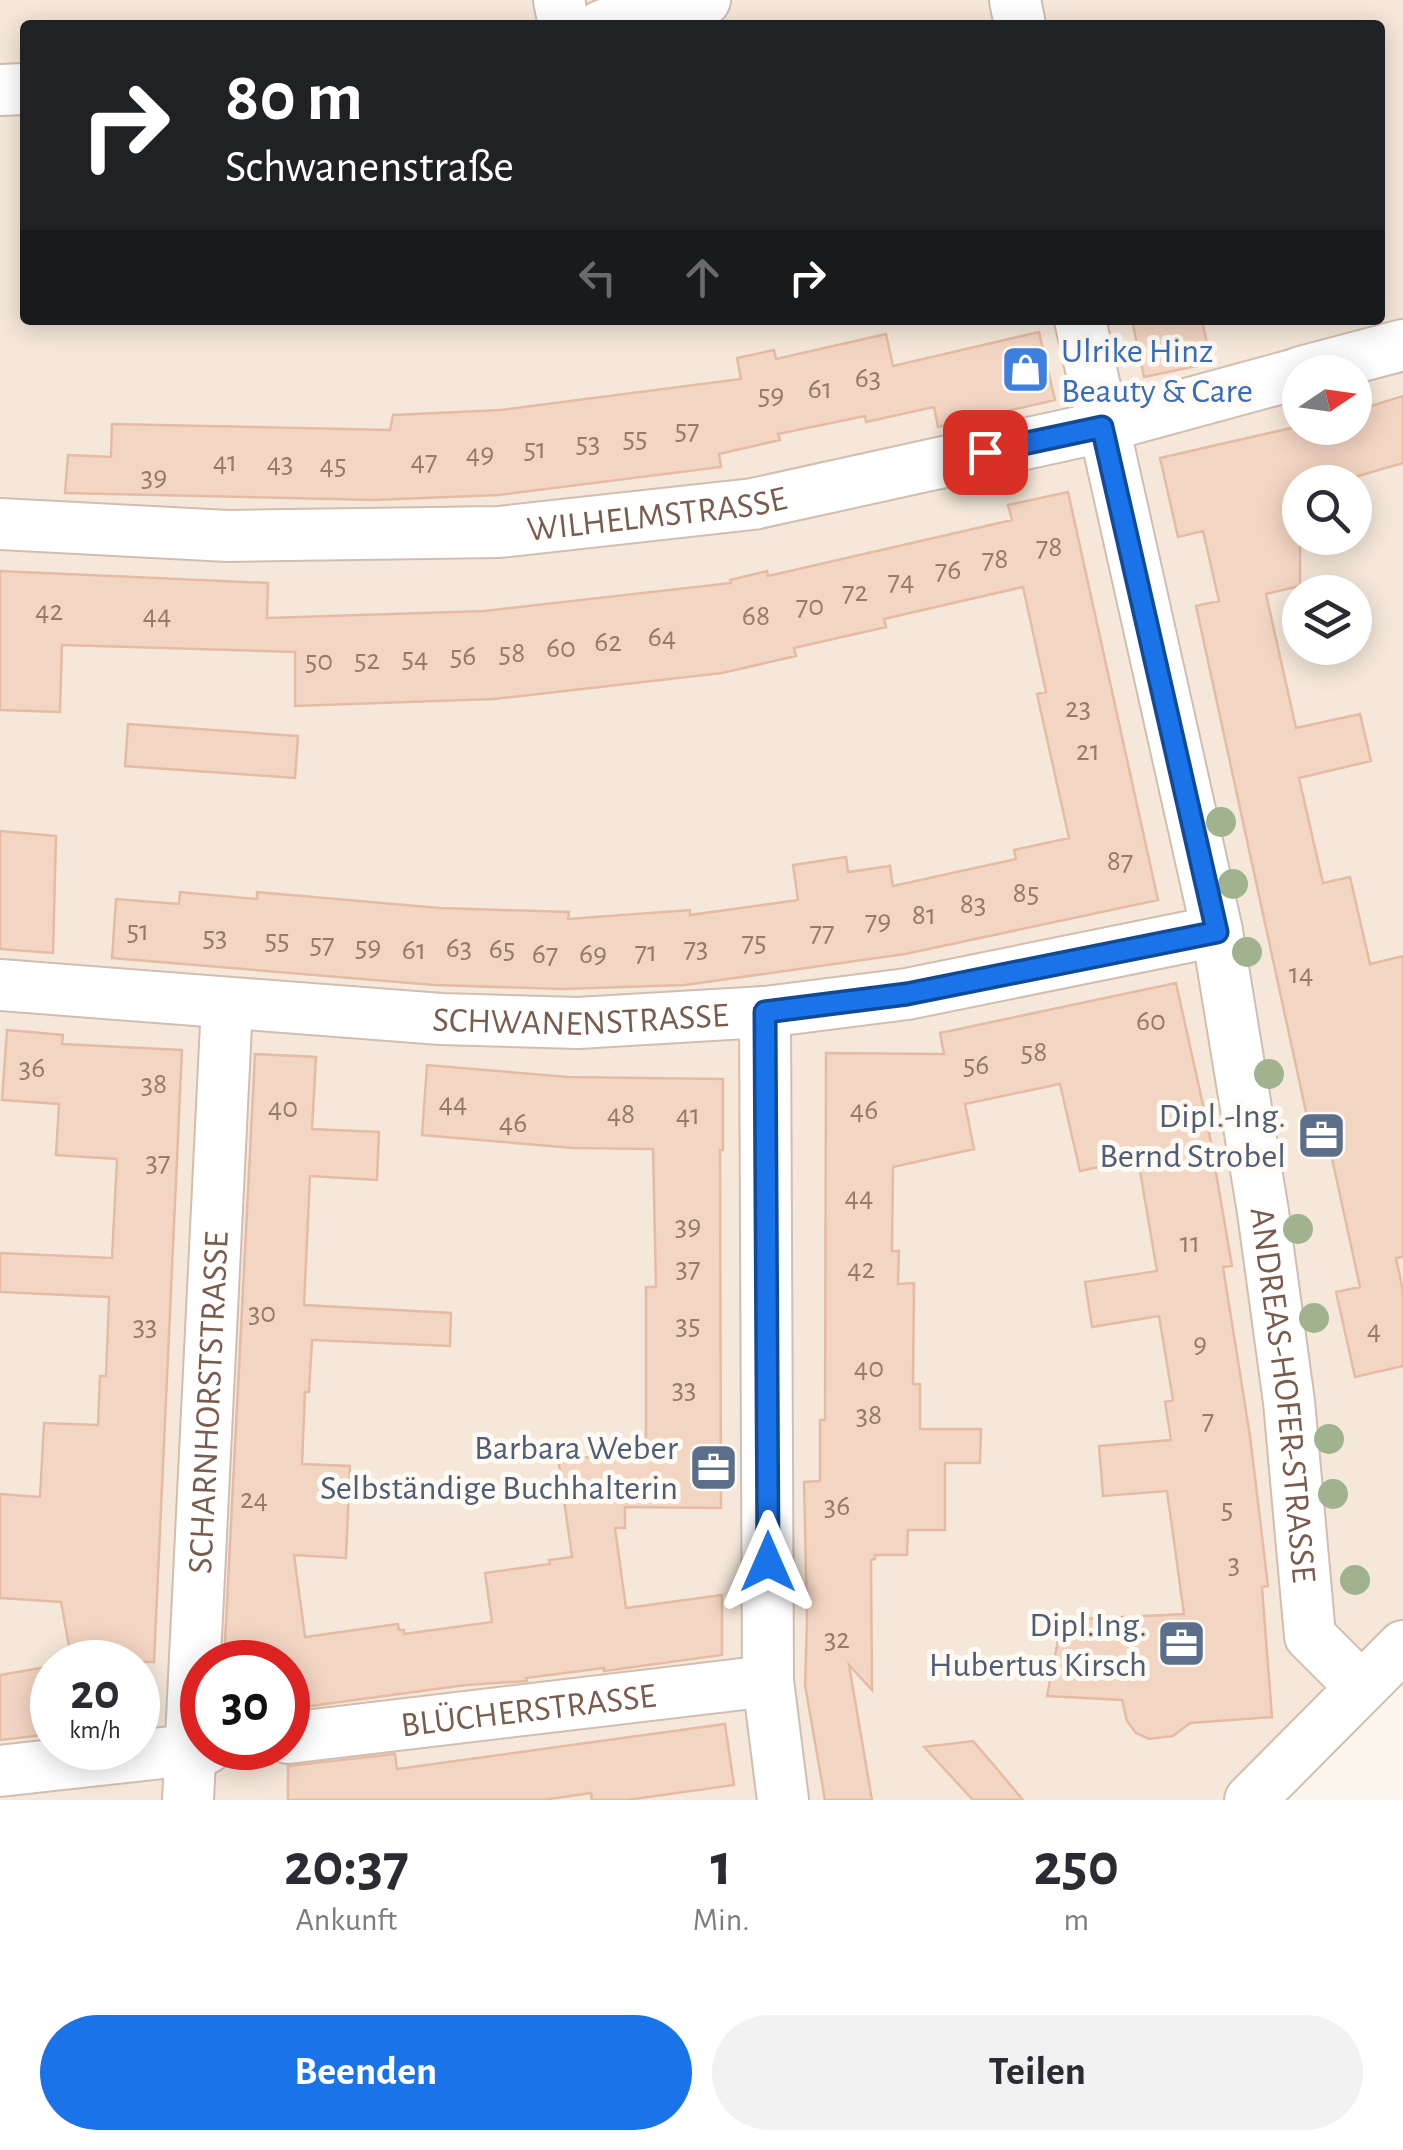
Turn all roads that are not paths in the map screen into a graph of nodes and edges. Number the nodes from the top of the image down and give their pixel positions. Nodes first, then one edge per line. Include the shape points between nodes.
1 (705, 0) edge
2 (623, 20) edge
3 (1081, 325) edge
4 (1403, 345) edge
5 (1367, 355) edge
6 (1282, 378) edge
7 (1102, 427) junction
8 (0, 524) edge
9 (1217, 932) junction
10 (0, 985) edge
11 (227, 1004) junction
12 (765, 1012) junction
13 (203, 1640) edge
14 (1403, 1646) edge
15 (768, 1680) junction
16 (1362, 1687) junction
17 (310, 1735) edge
18 (180, 1750) edge
19 (194, 1770) edge
20 (0, 1771) edge
21 (1255, 1798) edge
22 (188, 1800) edge
23 (783, 1800) edge

1 - 2 street
3 - 7 street, ANDREAS-HOFER-STRASSE
4 - 5 street, WILHELMSTRASSE
6 - 7 street, WILHELMSTRASSE
7 - 8 street, WILHELMSTRASSE via 752,504 499,532 228,536
7 - 9 street, ANDREAS-HOFER-STRASSE
9 - 12 street, SCHWANENSTRASSE via 907,994
9 - 16 street, ANDREAS-HOFER-STRASSE via 1289,1402 1310,1636
10 - 11 street, SCHWANENSTRASSE
11 - 12 street, SCHWANENSTRASSE via 578,1023
11 - 13 street, SCHARNHORSTSTRASSE
12 - 15 street
14 - 16 street
15 - 17 street, BLÜCHERSTRASSE
15 - 23 street
16 - 21 street
18 - 20 street
19 - 22 street, SCHARNHORSTSTRASSE

